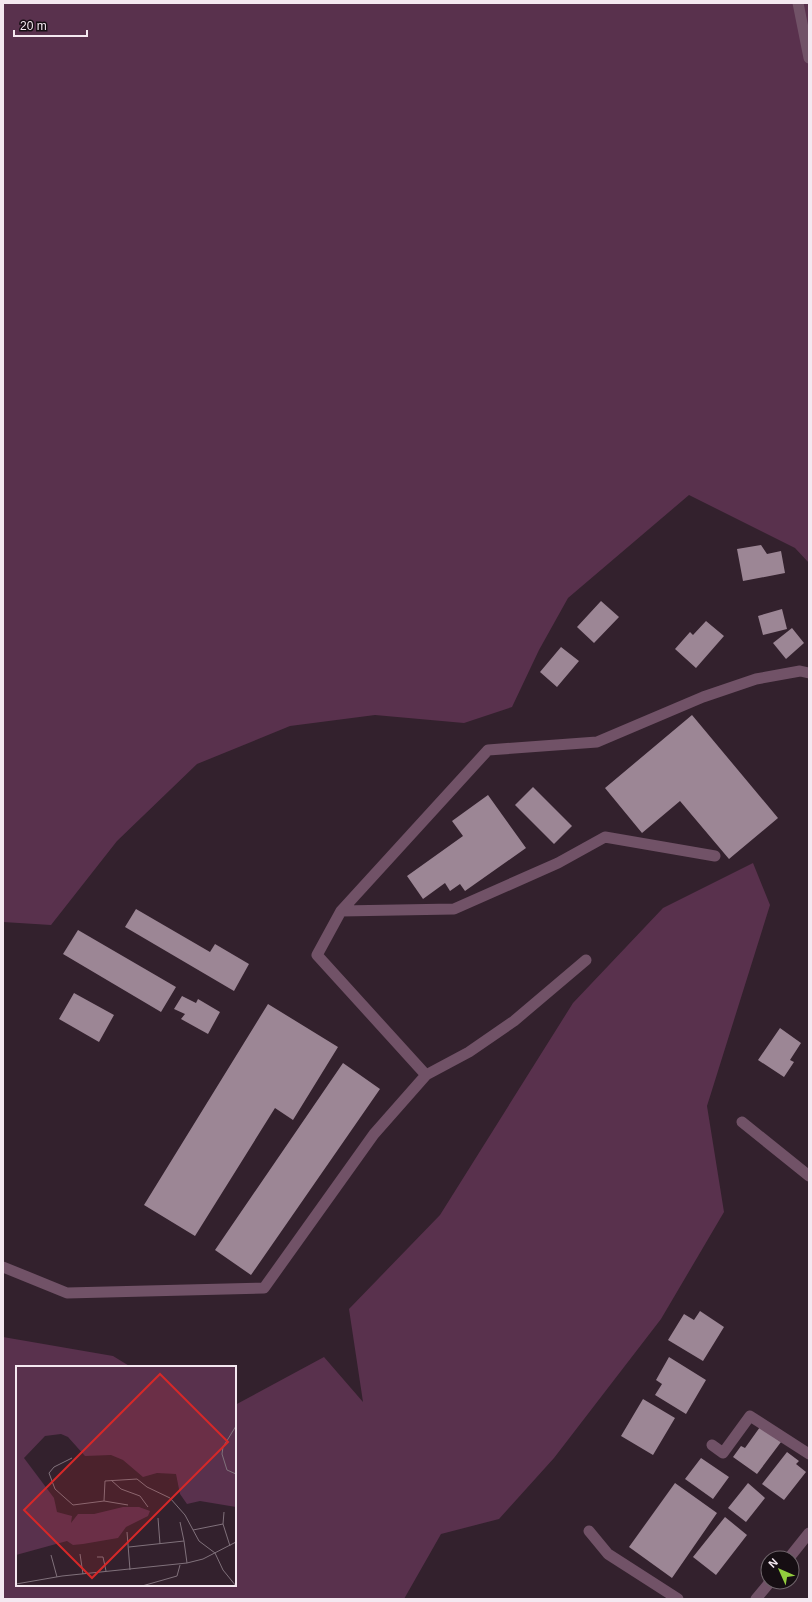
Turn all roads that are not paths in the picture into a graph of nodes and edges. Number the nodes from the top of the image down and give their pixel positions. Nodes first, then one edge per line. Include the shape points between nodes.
1 (798, 3) edge
2 (809, 58) edge
3 (809, 673) edge
4 (715, 856) dead end
5 (341, 911) junction
6 (586, 960) dead end
7 (426, 1076) junction
8 (742, 1122) dead end
9 (809, 1176) edge
10 (3, 1266) edge
11 (712, 1445) dead end
12 (809, 1454) edge
13 (589, 1531) dead end
14 (809, 1533) edge
15 (795, 1550) edge
16 (763, 1590) edge
17 (678, 1599) edge
18 (756, 1599) edge

1 - 2 street
3 - 5 street via 800,671 756,679 703,697 597,742 488,750
4 - 5 street via 605,837 558,863 454,909
5 - 7 street via 317,955
6 - 7 street via 514,1022 469,1052
7 - 10 street via 374,1134 264,1288 67,1293
8 - 9 street
11 - 12 street via 724,1453 750,1416
13 - 17 street via 608,1554
14 - 15 street
16 - 18 street

